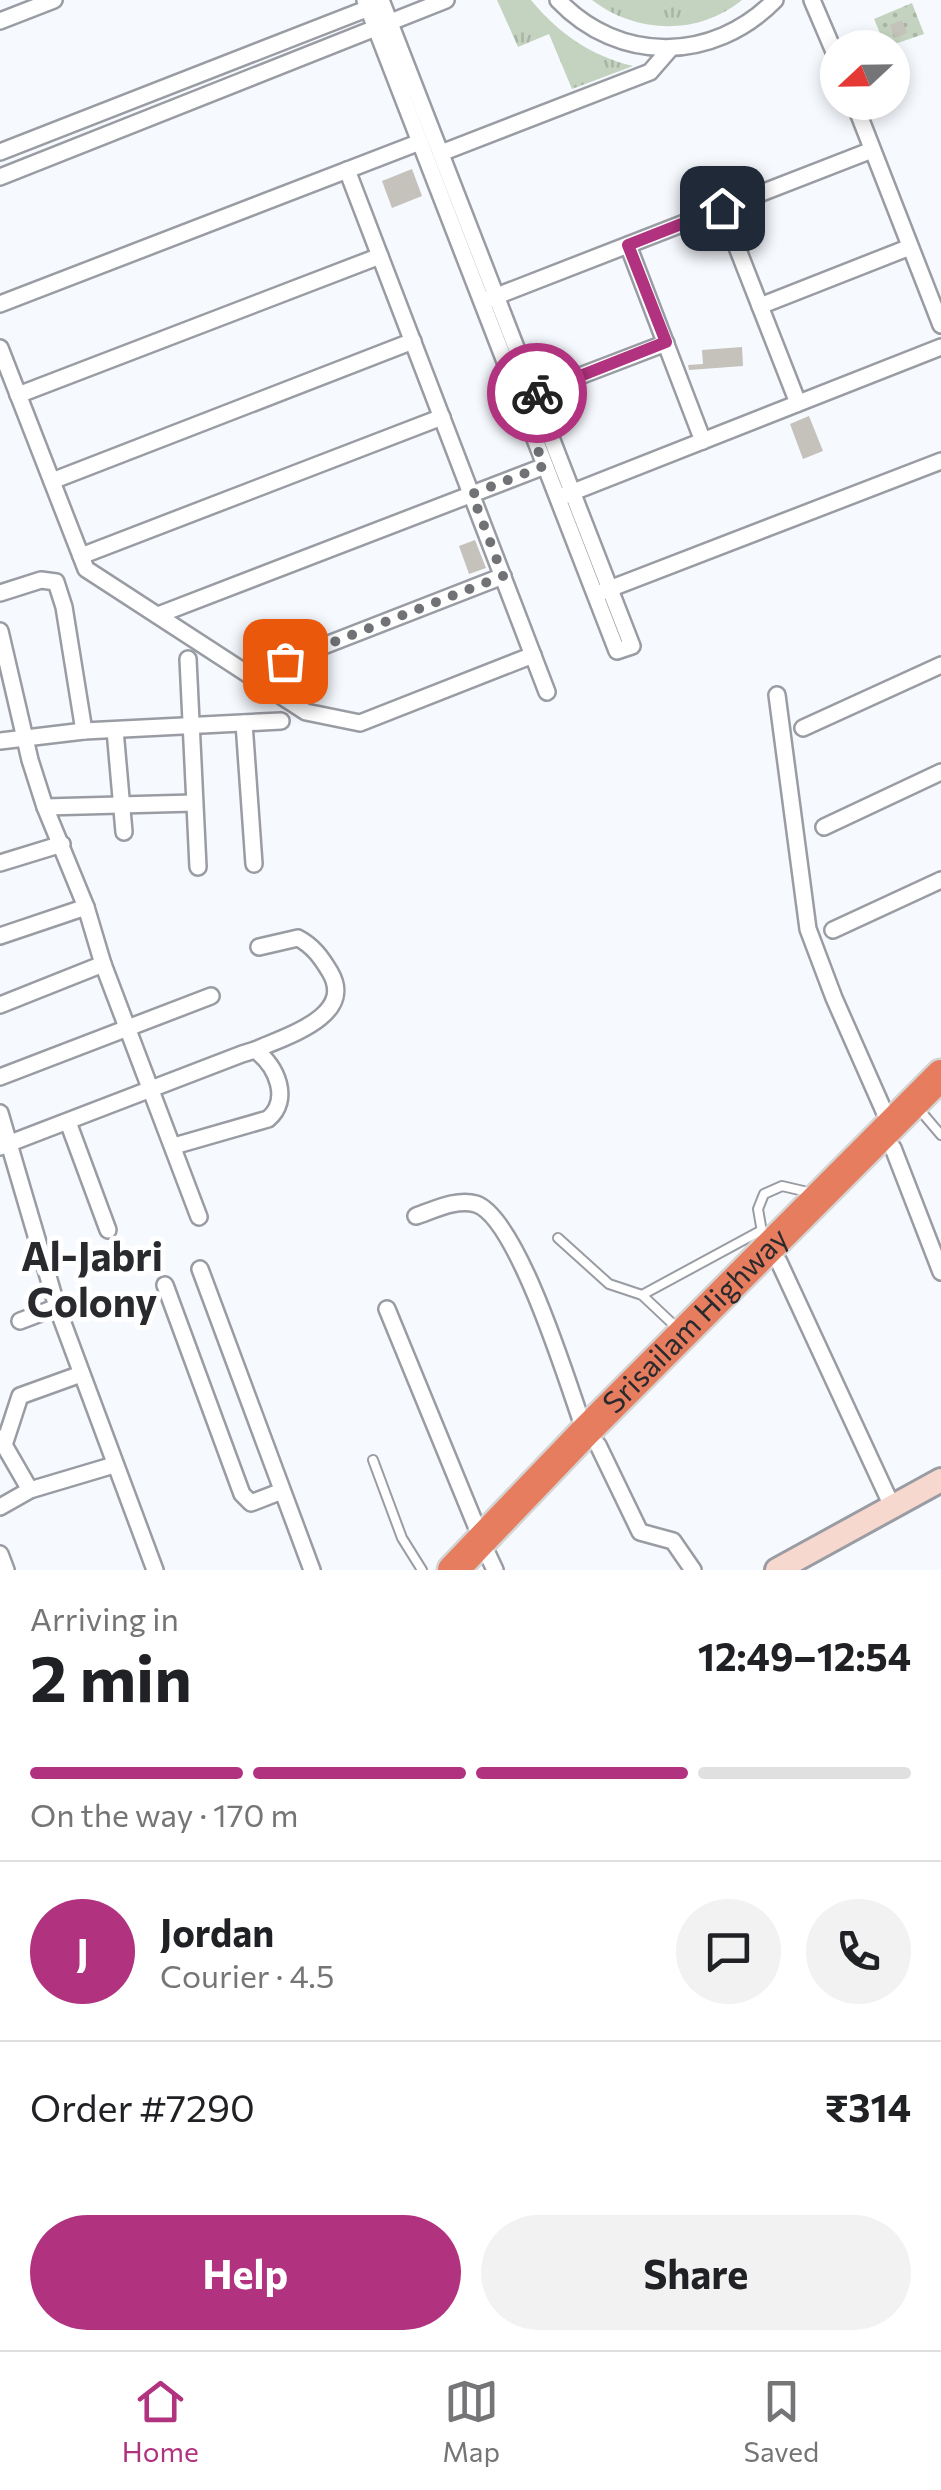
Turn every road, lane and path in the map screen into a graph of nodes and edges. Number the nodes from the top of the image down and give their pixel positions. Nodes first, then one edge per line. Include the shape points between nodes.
1 (54, 0) edge
2 (446, 0) edge
3 (558, 0) edge
4 (775, 0) edge
5 (812, 0) edge
6 (377, 2) edge
7 (0, 21) edge
8 (382, 24) junction
9 (825, 30) edge
10 (670, 49) junction
11 (861, 120) edge
12 (420, 142) junction
13 (872, 150) junction
14 (0, 152) edge
15 (441, 153) junction
16 (347, 170) junction
17 (0, 176) edge
18 (722, 208) junction
19 (628, 245) junction
20 (910, 247) junction
21 (380, 256) junction
22 (489, 299) junction
23 (0, 304) edge
24 (760, 306) junction
25 (941, 325) edge
26 (413, 341) junction
27 (666, 342) junction
28 (0, 348) edge
29 (941, 348) edge
30 (18, 395) junction
31 (527, 397) junction
32 (798, 403) junction
33 (442, 417) junction
34 (703, 440) junction
35 (941, 461) edge
36 (544, 466) junction
37 (52, 481) junction
38 (472, 494) junction
39 (565, 495) junction
40 (81, 556) junction
41 (503, 576) junction
42 (0, 593) edge
43 (158, 616) junction
44 (0, 631) edge
45 (534, 655) junction
46 (188, 659) dead end
47 (941, 664) edge
48 (4, 669) edge
49 (249, 675) junction
50 (548, 692) dead end
51 (778, 694) dead end
52 (281, 721) dead end
53 (244, 723) junction
54 (190, 726) junction
55 (802, 728) dead end
56 (115, 730) junction
57 (84, 731) junction
58 (25, 737) junction
59 (0, 741) edge
60 (941, 772) edge
61 (194, 803) junction
62 (122, 804) junction
63 (45, 807) junction
64 (824, 827) dead end
65 (124, 832) dead end
66 (62, 844) junction
67 (0, 863) edge
68 (254, 864) dead end
69 (198, 866) dead end
70 (941, 880) edge
71 (86, 907) junction
72 (833, 930) dead end
73 (0, 936) edge
74 (259, 947) dead end
75 (103, 964) junction
76 (211, 996) dead end
77 (0, 1005) edge
78 (128, 1027) junction
79 (256, 1050) junction
80 (941, 1074) edge
81 (0, 1078) edge
82 (153, 1090) junction
83 (0, 1114) edge
84 (936, 1116) edge
85 (68, 1122) junction
86 (892, 1138) junction
87 (4, 1145) edge
88 (174, 1146) junction
89 (824, 1194) junction
90 (416, 1216) dead end
91 (199, 1218) dead end
92 (108, 1230) dead end
93 (558, 1238) dead end
94 (769, 1247) junction
95 (200, 1269) dead end
96 (941, 1272) edge
97 (164, 1284) dead end
98 (642, 1295) junction
99 (57, 1307) junction
100 (387, 1309) dead end
101 (20, 1321) dead end
102 (683, 1334) junction
103 (81, 1374) junction
104 (591, 1438) junction
105 (2, 1440) edge
106 (372, 1460) dead end
107 (114, 1465) junction
108 (941, 1480) edge
109 (30, 1490) junction
110 (282, 1491) junction
111 (0, 1506) edge
112 (892, 1506) junction
113 (0, 1554) edge
114 (484, 1558) edge
115 (6, 1570) edge
116 (155, 1570) edge
117 (312, 1570) edge
118 (422, 1570) edge
119 (453, 1570) edge
120 (693, 1570) edge
121 (777, 1570) edge

1 - 7 street
2 - 8 street
3 - 10 street via 610,37
4 - 10 street via 718,40
5 - 9 street
6 - 8 street
6 - 14 street
8 - 12 street
8 - 15 street
8 - 17 street
10 - 15 street via 650,72
11 - 13 street
12 - 16 street
12 - 22 street
13 - 18 street
13 - 20 street
15 - 22 street
16 - 21 street
16 - 23 street
18 - 19 street
18 - 24 street
19 - 22 street
19 - 27 street
20 - 24 street
20 - 25 street
21 - 26 street
21 - 30 street
22 - 31 street
24 - 32 street
26 - 33 street
26 - 37 street
27 - 31 street
27 - 34 street
28 - 30 street
29 - 32 street
30 - 37 street
31 - 36 street
31 - 39 street
32 - 34 street
33 - 38 street
33 - 40 street
34 - 39 street
35 - 39 street via 602,592
36 - 38 street
36 - 39 street
37 - 40 street
38 - 41 street
38 - 43 street
40 - 43 street via 86,569
41 - 45 street
41 - 49 street
42 - 57 street via 50,578 56,582
43 - 49 street
44 - 48 street
45 - 49 street via 360,724 306,712
45 - 50 street
46 - 54 street
47 - 55 street
48 - 58 street
51 - 86 street via 808,929
52 - 53 street
53 - 54 street
53 - 68 street
54 - 56 street
54 - 61 street
56 - 57 street
56 - 62 street
57 - 58 street
58 - 59 street
58 - 63 street
60 - 64 street
61 - 62 street
61 - 69 street
62 - 63 street
62 - 65 street
63 - 66 street
66 - 67 street
66 - 71 street
70 - 72 street
71 - 73 street
71 - 75 street
74 - 79 street via 298,938 309,944 337,996 313,1023
75 - 77 street
75 - 78 street
76 - 78 street
78 - 81 street
78 - 82 street
79 - 82 street
79 - 88 street via 277,1080 277,1112
80 - 86 highway, Srisailam Highway
82 - 85 street
82 - 88 street
83 - 87 street
84 - 86 highway, Srisailam Highway
85 - 87 street
85 - 92 street
86 - 89 highway, Srisailam Highway
86 - 94 highway, Srisailam Highway
86 - 96 street
87 - 99 street
88 - 91 street
89 - 94 highway, Srisailam Highway
89 - 94 lane via 791,1186 764,1194 758,1210
90 - 104 street via 454,1203 475,1204 510,1236
93 - 98 lane via 609,1284
94 - 98 lane
94 - 102 highway, Srisailam Highway
94 - 104 highway, Srisailam Highway
94 - 112 street
95 - 110 street
97 - 110 street via 242,1494 251,1503
98 - 102 lane
99 - 101 street
99 - 103 street
100 - 114 street
102 - 104 highway, Srisailam Highway
103 - 105 street via 20,1396
103 - 107 street
104 - 114 highway, Srisailam Highway
104 - 120 street via 640,1532 673,1541
105 - 109 street
106 - 118 lane
107 - 109 street
107 - 116 street
108 - 112 street
109 - 111 street
110 - 117 street
112 - 121 street
113 - 115 street
114 - 119 highway, Srisailam Highway

